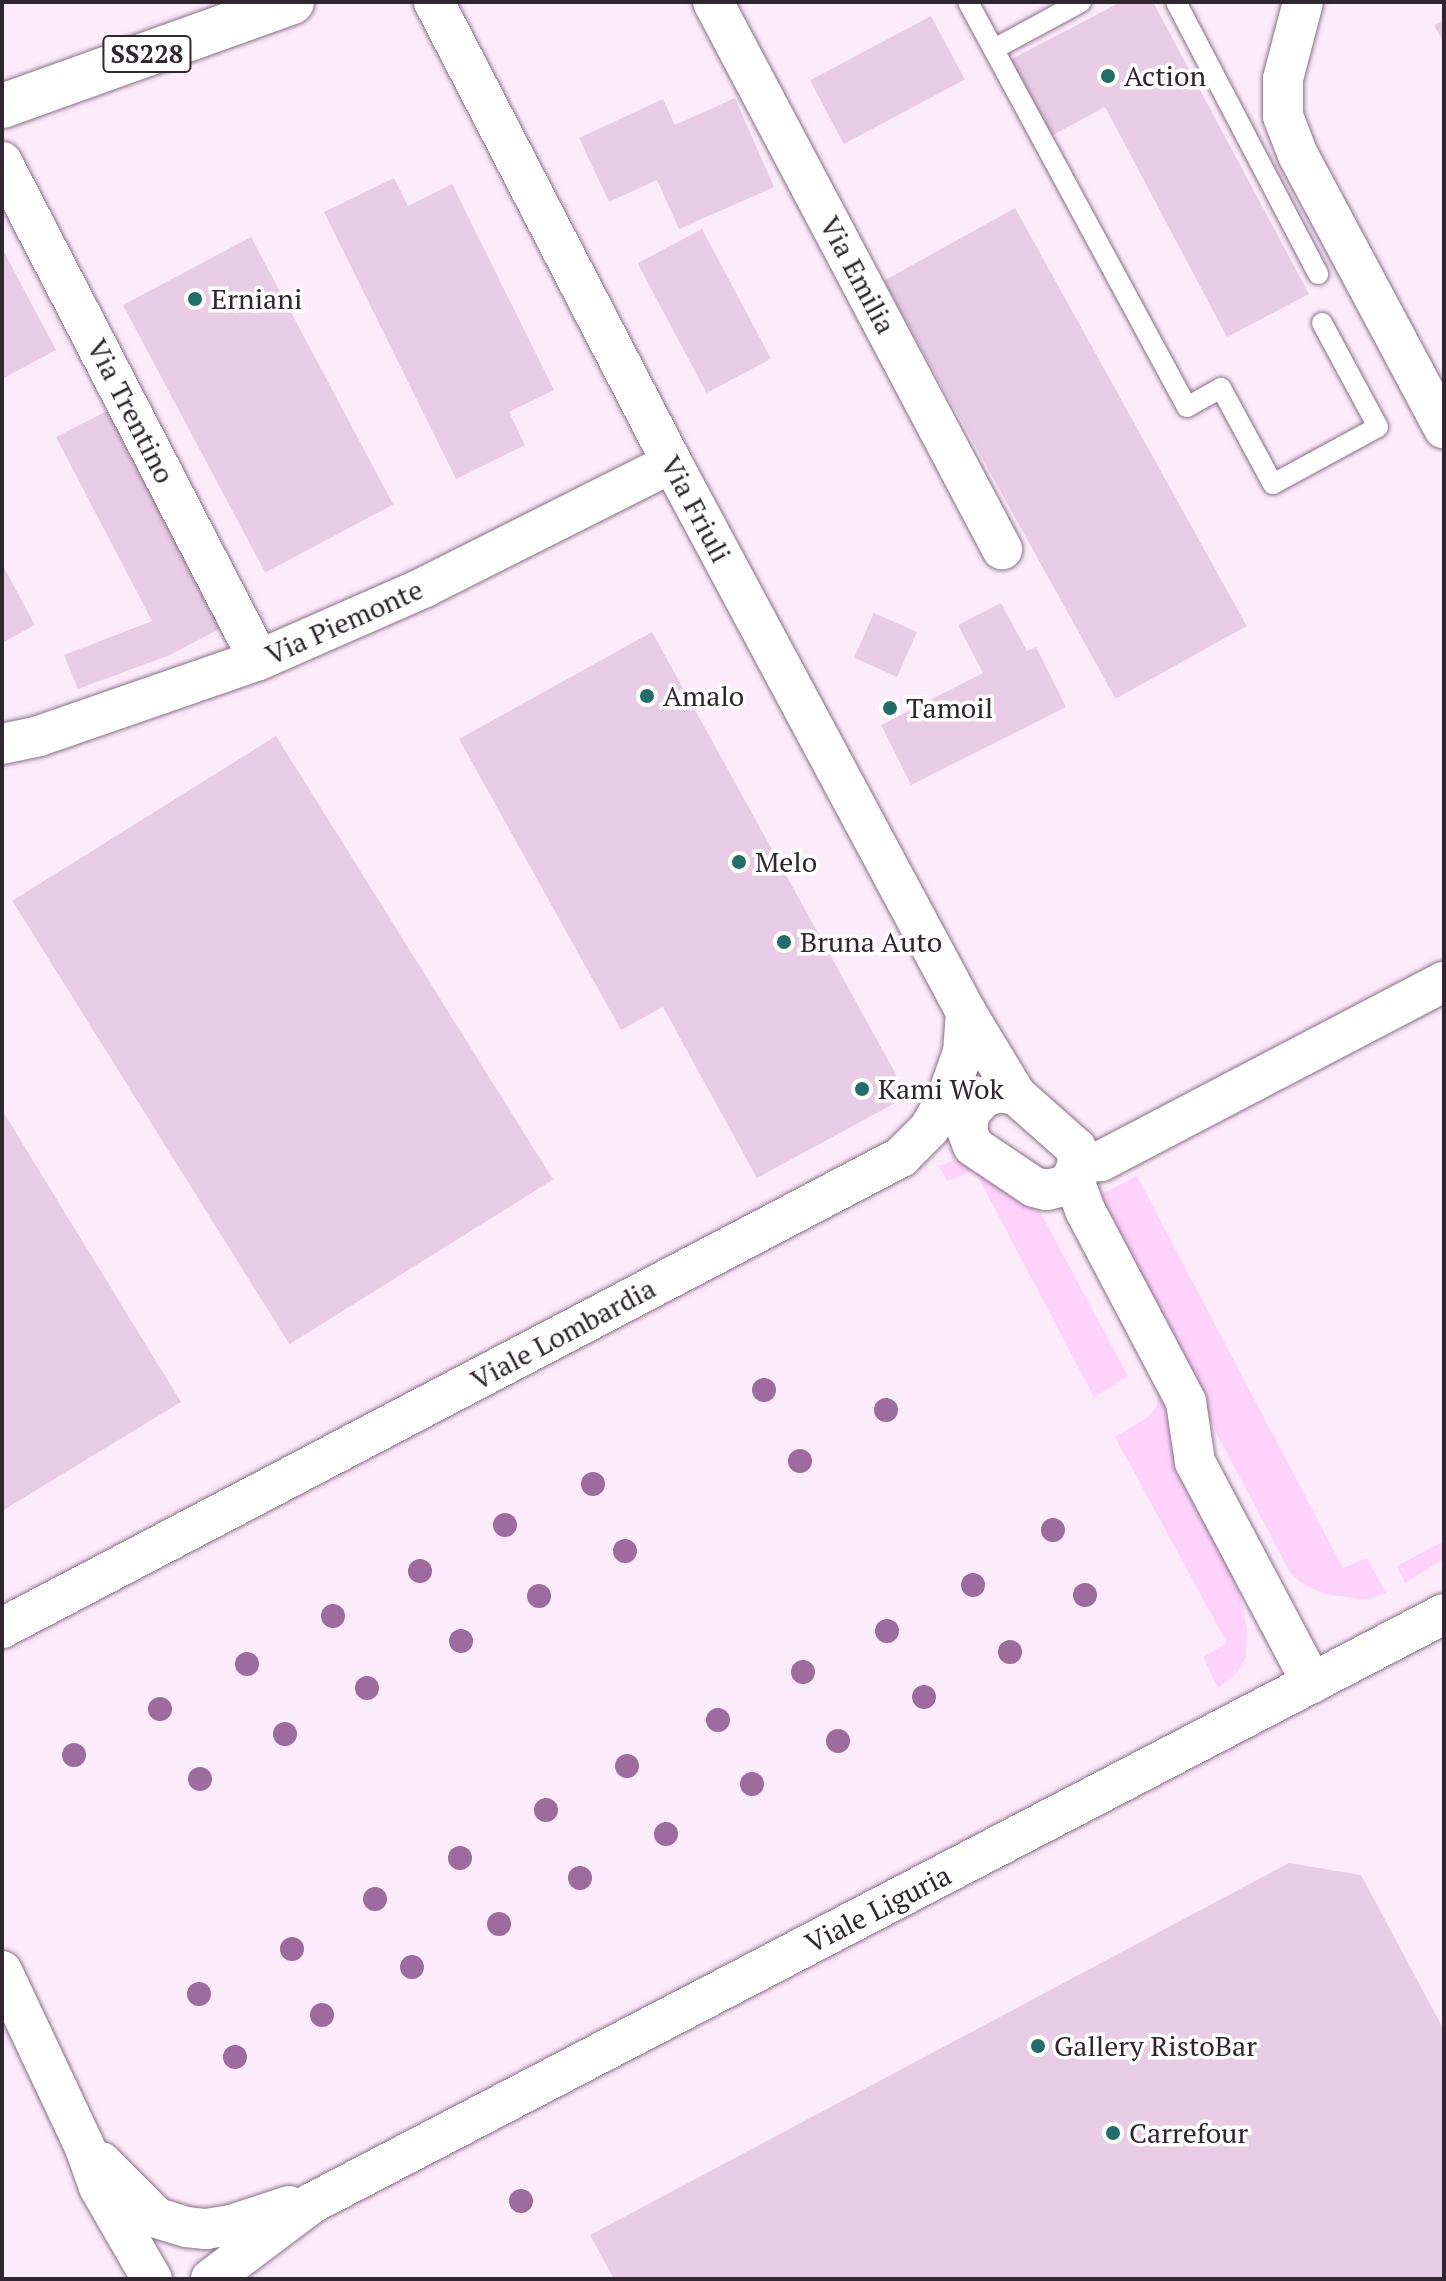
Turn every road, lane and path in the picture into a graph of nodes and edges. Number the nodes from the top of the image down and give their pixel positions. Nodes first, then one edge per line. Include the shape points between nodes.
1 (292, 2) edge
2 (434, 2) edge
3 (713, 2) edge
4 (968, 2) edge
5 (1081, 2) edge
6 (1176, 2) edge
7 (1303, 2) edge
8 (994, 49) junction
9 (2, 106) edge
10 (2, 162) edge
11 (1318, 274) dead end
12 (1322, 323) dead end
13 (1444, 428) edge
14 (672, 463) junction
15 (1002, 549) dead end
16 (259, 660) junction
17 (2, 744) edge
18 (1444, 982) edge
19 (966, 1012) junction
20 (990, 1101) junction
21 (929, 1129) junction
22 (1076, 1170) junction
23 (1444, 1614) edge
24 (2, 1628) edge
25 (1312, 1683) junction
26 (2, 1971) edge
27 (84, 2145) junction
28 (312, 2203) junction
29 (152, 2279) edge
30 (211, 2279) edge

1 - 9 main road, SS228
2 - 14 street, Via Friuli
3 - 15 street, Via Emilia
4 - 8 lane
5 - 8 lane
6 - 11 lane
7 - 13 street via 1283,79 1283,116 1298,155
8 - 12 lane via 1187,407 1221,388 1273,484 1378,427
10 - 16 street, Via Trentino
14 - 16 street, Via Piemonte via 425,587
14 - 19 street, Via Friuli
16 - 17 street, Via Piemonte
18 - 22 street
19 - 20 street, Via Friuli
19 - 21 street, Viale Lombardia via 963,1052
20 - 21 street
20 - 22 street via 1068,1138 1076,1148
20 - 22 street via 967,1130 973,1146 1034,1187 1055,1190
21 - 24 street, Viale Lombardia via 901,1157
22 - 25 street via 1086,1212 1186,1402 1195,1462
23 - 25 street, Viale Liguria
25 - 28 street, Viale Liguria
26 - 27 street
27 - 28 street via 157,2218 186,2227 231,2225 270,2209
27 - 29 street via 99,2187
28 - 30 street

